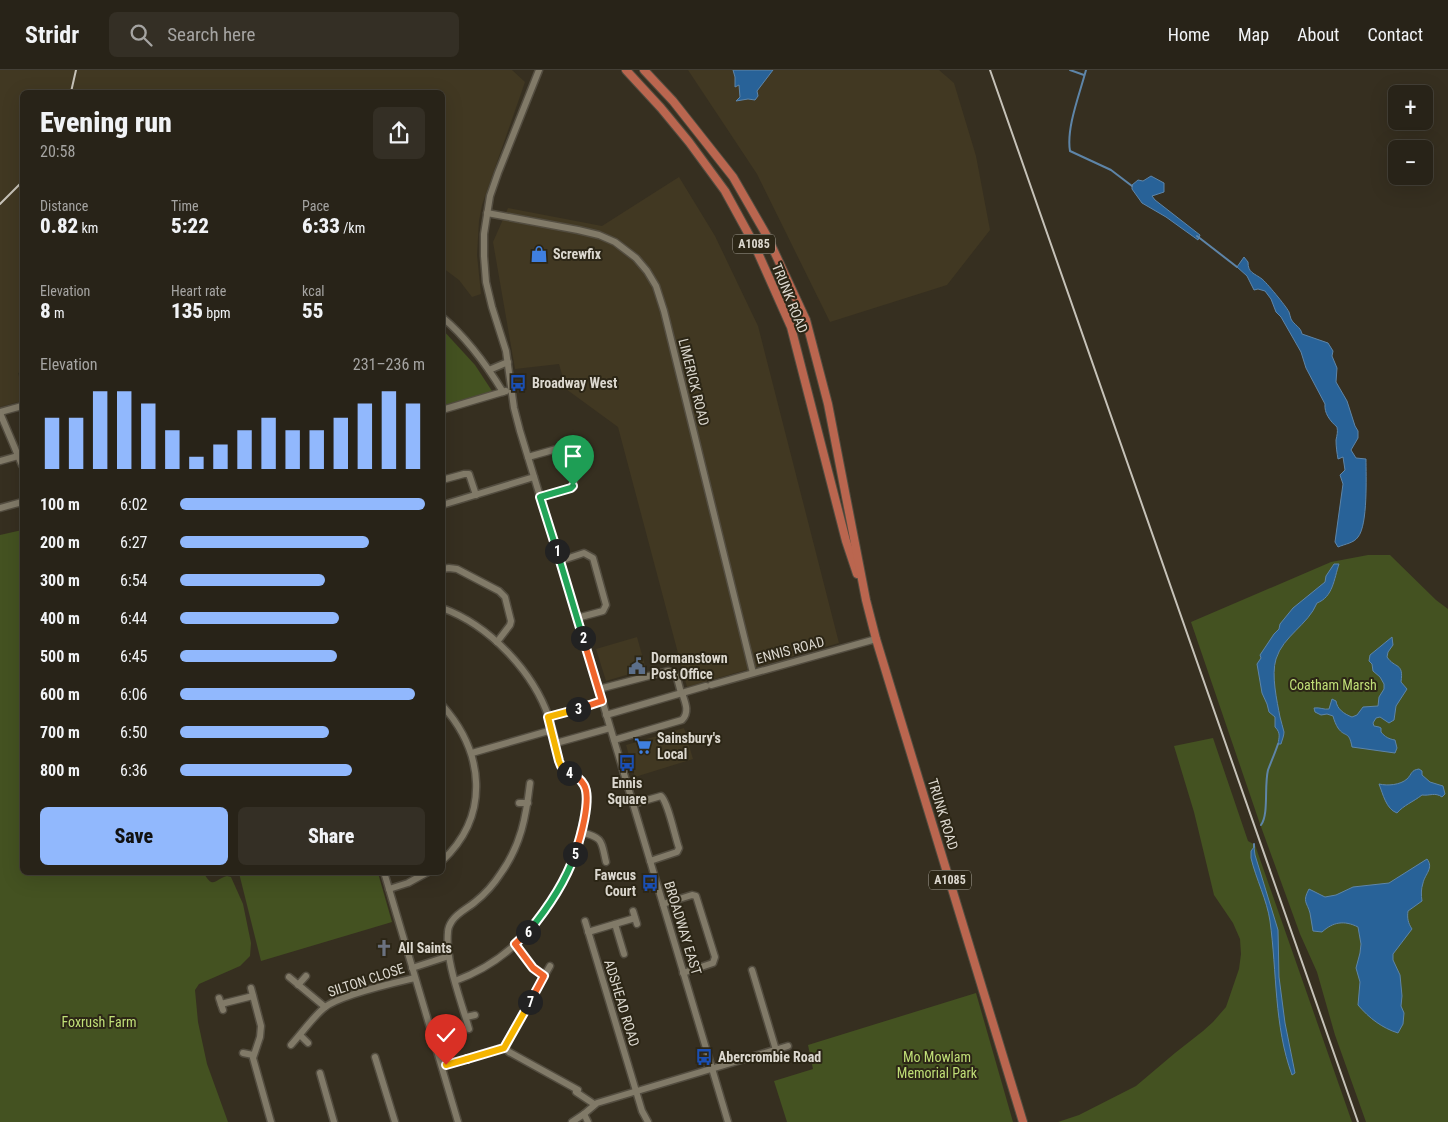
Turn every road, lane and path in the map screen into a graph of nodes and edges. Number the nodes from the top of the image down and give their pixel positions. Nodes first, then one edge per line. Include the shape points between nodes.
1 (538, 70) edge
2 (626, 70) edge
3 (644, 70) edge
4 (487, 213) junction
5 (445, 320) edge
6 (508, 362) junction
7 (489, 370) junction
8 (512, 389) junction
9 (503, 392) junction
10 (20, 407) edge
11 (445, 409) edge
12 (0, 412) edge
13 (18, 456) junction
14 (528, 456) junction
15 (0, 461) edge
16 (20, 461) edge
17 (534, 477) junction
18 (445, 479) edge
19 (476, 494) junction
20 (540, 497) junction
21 (20, 503) edge
22 (445, 504) edge
23 (0, 508) edge
24 (560, 561) junction
25 (445, 569) edge
26 (866, 600) junction
27 (445, 609) edge
28 (577, 618) junction
29 (876, 639) junction
30 (497, 642) junction
31 (753, 673) junction
32 (599, 689) junction
33 (682, 693) junction
34 (602, 701) junction
35 (445, 708) edge
36 (606, 715) junction
37 (548, 717) junction
38 (610, 728) junction
39 (552, 730) junction
40 (614, 740) junction
41 (556, 744) junction
42 (472, 753) junction
43 (530, 784) dead end
44 (518, 802) dead end
45 (528, 803) junction
46 (633, 804) junction
47 (582, 832) junction
48 (445, 857) edge
49 (650, 861) junction
50 (606, 862) dead end
51 (385, 875) edge
52 (423, 875) edge
53 (389, 889) junction
54 (663, 904) junction
55 (635, 918) dead end
56 (585, 921) dead end
57 (615, 924) junction
58 (588, 932) junction
59 (515, 944) junction
60 (624, 954) dead end
61 (449, 956) junction
62 (550, 966) dead end
63 (412, 968) junction
64 (752, 970) dead end
65 (684, 973) junction
66 (306, 976) dead end
67 (544, 976) junction
68 (289, 977) dead end
69 (415, 978) junction
70 (455, 981) junction
71 (298, 985) junction
72 (251, 988) dead end
73 (253, 996) junction
74 (221, 1004) dead end
75 (324, 1007) junction
76 (475, 1015) dead end
77 (466, 1017) junction
78 (470, 1029) dead end
79 (300, 1035) junction
80 (308, 1043) dead end
81 (291, 1045) dead end
82 (788, 1046) dead end
83 (504, 1048) junction
84 (776, 1050) junction
85 (243, 1053) dead end
86 (253, 1055) junction
87 (376, 1057) dead end
88 (442, 1066) junction
89 (712, 1069) junction
90 (320, 1073) dead end
91 (636, 1091) junction
92 (594, 1104) junction
93 (584, 1114) junction
94 (271, 1122) edge
95 (334, 1122) edge
96 (395, 1122) edge
97 (458, 1122) edge
98 (572, 1122) edge
99 (588, 1122) edge
100 (648, 1122) edge
101 (728, 1122) edge
102 (1023, 1122) edge

1 - 4 street via 498,173
2 - 26 main road, TRUNK ROAD / A1085 via 689,142 725,191 754,244 791,327 846,541
3 - 26 main road, TRUNK ROAD / A1085 via 733,177 767,236 806,320 828,404
4 - 6 street via 484,234 486,276
4 - 31 street, LIMERICK ROAD via 609,238 648,271 664,311
5 - 7 street
6 - 7 street
6 - 8 street
7 - 9 street
8 - 9 street
8 - 14 street
9 - 11 street
10 - 12 street
12 - 13 street
13 - 15 street
13 - 16 street
14 - 17 street
14 - 20 street via 560,448 565,452 574,482 571,488
17 - 19 street
17 - 20 street
18 - 19 street via 469,474
19 - 22 street
20 - 24 street
21 - 23 street
24 - 28 street
24 - 28 street via 584,554 593,558 606,606 603,611
25 - 30 street via 457,569 505,597 511,620
26 - 29 main road, TRUNK ROAD / A1085
27 - 30 street via 478,627
28 - 32 street
29 - 31 street, ENNIS ROAD
29 - 102 main road, TRUNK ROAD / A1085
30 - 37 street via 525,673
31 - 33 street, ENNIS ROAD
32 - 33 street via 668,671 676,674
32 - 34 street
33 - 36 street, ENNIS ROAD
33 - 40 street via 687,713 682,720
34 - 36 street
34 - 37 street
35 - 42 street via 460,728
36 - 38 street
37 - 39 street
38 - 40 street
38 - 41 street
39 - 41 street
39 - 42 street
40 - 46 street, BROADWAY EAST
41 - 47 street via 561,766 580,779 586,791
42 - 48 street via 477,780 473,810 459,840
43 - 45 street
44 - 45 street
45 - 61 street via 520,834 501,873 475,902 452,921 448,933
46 - 49 street, BROADWAY EAST
46 - 49 street via 661,796 679,848 678,852
47 - 50 street via 599,839
47 - 59 street via 560,888 537,921
49 - 54 street, BROADWAY EAST
51 - 53 street
52 - 53 street
53 - 63 street
54 - 65 street, BROADWAY EAST
54 - 65 street via 696,896 715,957 713,964
55 - 57 street
56 - 58 street, ADSHEAD ROAD
57 - 58 street
57 - 60 street
58 - 91 street, ADSHEAD ROAD
59 - 67 street via 533,968
59 - 70 street via 486,967
61 - 63 street
61 - 70 street
62 - 67 street
63 - 69 street
64 - 84 street
65 - 89 street, BROADWAY EAST
66 - 71 street
67 - 83 street
68 - 71 street, SILTON CLOSE
69 - 75 street, SILTON CLOSE
69 - 88 street
70 - 77 street
71 - 75 street, SILTON CLOSE
72 - 73 street
73 - 74 street
73 - 86 street via 261,1026
75 - 79 street, SILTON CLOSE
76 - 77 street
77 - 78 street
79 - 80 street
79 - 81 street, SILTON CLOSE
82 - 84 street
83 - 88 street
83 - 92 street via 578,1090 576,1092
84 - 89 street
85 - 86 street
86 - 94 street
87 - 96 street
88 - 97 street
89 - 91 street
89 - 101 street, BROADWAY EAST
90 - 95 street
91 - 92 street
91 - 100 street, ADSHEAD ROAD
92 - 93 street
93 - 98 street
93 - 99 street

